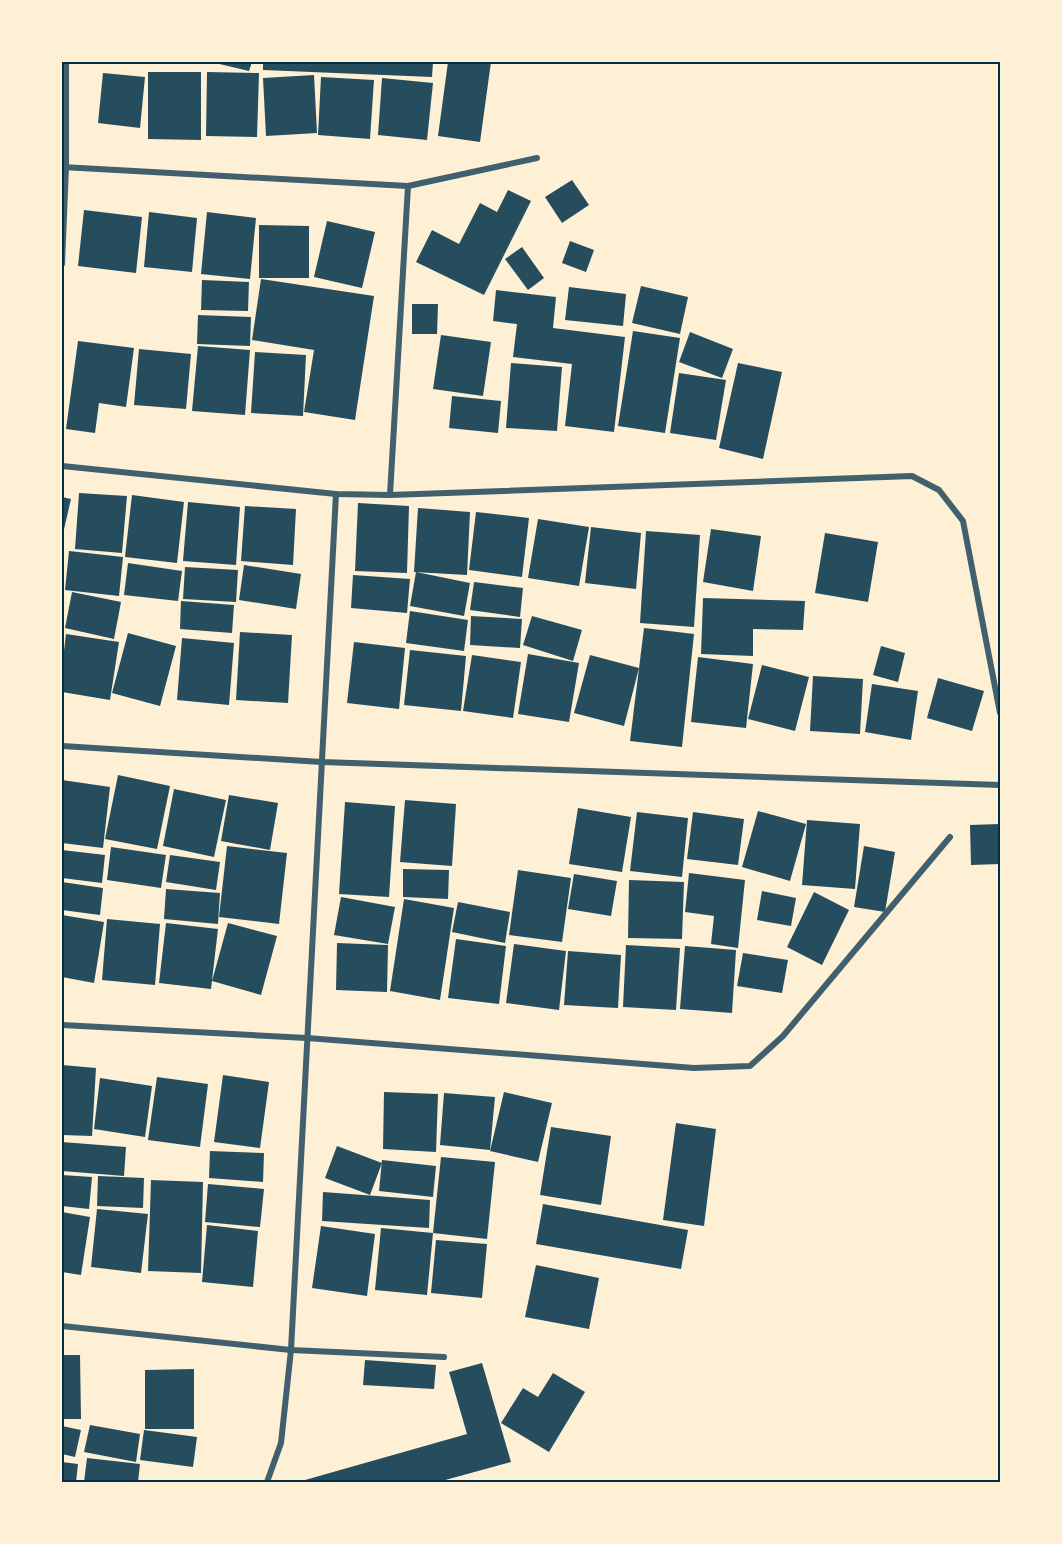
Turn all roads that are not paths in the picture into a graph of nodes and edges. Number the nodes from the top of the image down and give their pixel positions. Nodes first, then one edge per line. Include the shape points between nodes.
1 (66, 62) edge
2 (537, 158) dead end
3 (64, 167) edge
4 (408, 186) junction
5 (62, 264) edge
6 (62, 466) edge
7 (336, 494) junction
8 (390, 495) junction
9 (1000, 713) edge
10 (62, 746) edge
11 (322, 762) junction
12 (1000, 785) edge
13 (950, 837) dead end
14 (62, 1025) edge
15 (307, 1038) junction
16 (62, 1326) edge
17 (291, 1350) junction
18 (444, 1357) dead end
19 (267, 1482) edge

1 - 3 street
2 - 4 street
3 - 4 street
3 - 5 street
4 - 8 street
6 - 7 street
7 - 8 street
7 - 11 street
8 - 9 street via 912,476 939,490 963,520
10 - 11 street
11 - 12 street
11 - 15 street
13 - 15 street via 783,1036 750,1066 694,1068
14 - 15 street
15 - 17 street
16 - 17 street
17 - 18 street
17 - 19 street via 281,1443

